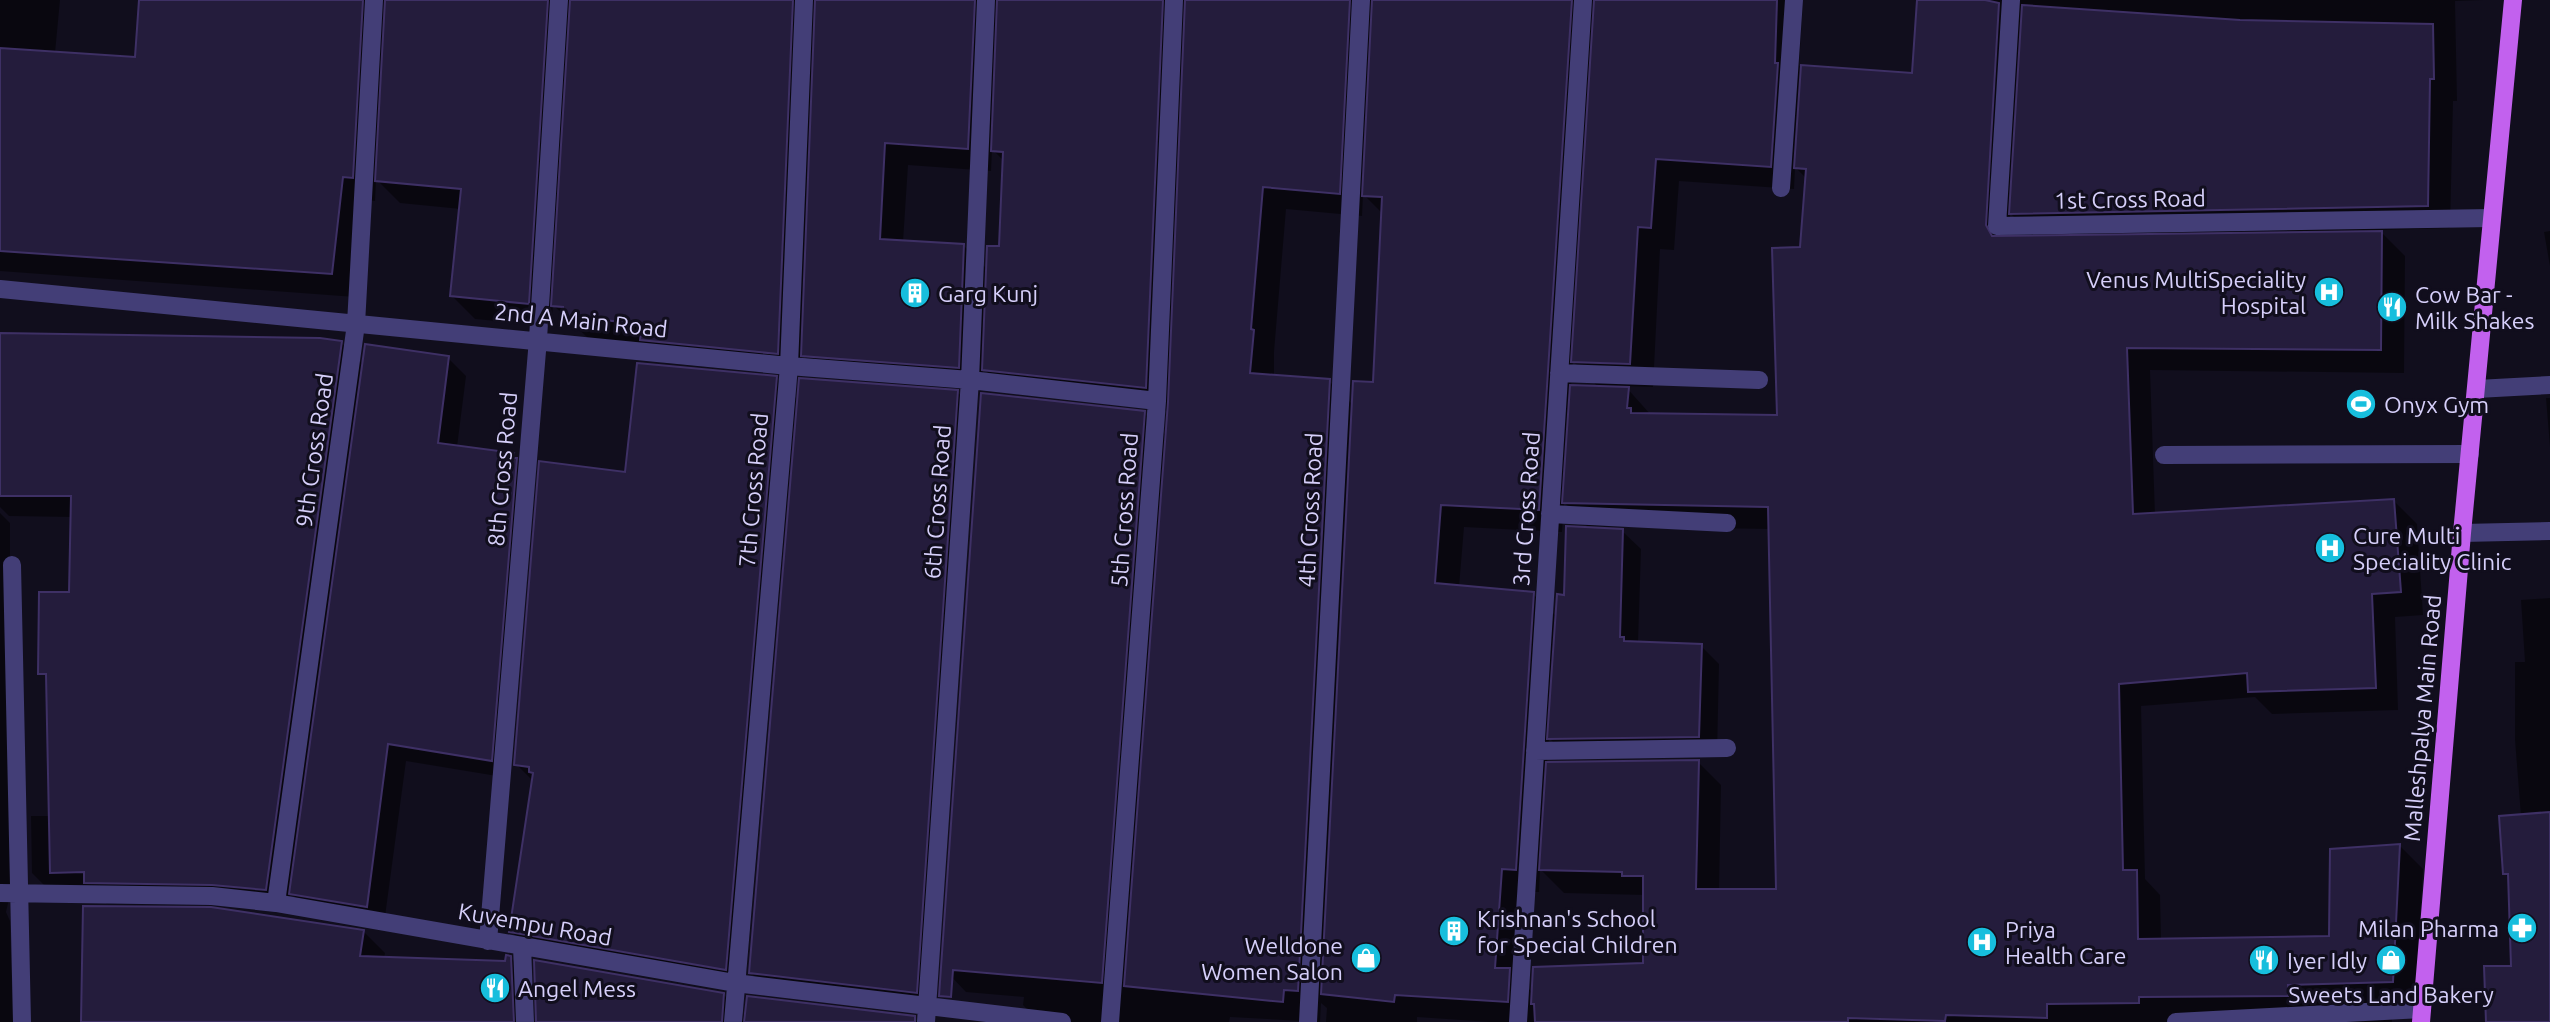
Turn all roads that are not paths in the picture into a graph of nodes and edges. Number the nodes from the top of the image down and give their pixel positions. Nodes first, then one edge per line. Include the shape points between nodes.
1 (373, 0) edge
2 (559, 0) edge
3 (804, 0) edge
4 (986, 0) edge
5 (1174, 0) edge
6 (1362, 0) edge
7 (1583, 0) edge
8 (1794, 0) edge
9 (2011, 0) edge
10 (2513, 0) edge
11 (1781, 188) dead end
12 (2491, 218) junction
13 (0, 289) edge
14 (356, 324) junction
15 (538, 339) junction
16 (789, 366) junction
17 (1559, 373) junction
18 (970, 380) junction
19 (1759, 380) dead end
20 (2550, 385) edge
21 (2477, 389) junction
22 (1157, 401) junction
23 (2470, 454) junction
24 (2164, 455) dead end
25 (1550, 514) junction
26 (1727, 523) dead end
27 (2550, 531) edge
28 (2462, 533) junction
29 (12, 565) dead end
30 (1727, 748) dead end
31 (1535, 751) junction
32 (8, 892) edge
33 (276, 903) junction
34 (488, 941) junction
35 (522, 946) junction
36 (735, 983) junction
37 (926, 1015) edge
38 (2422, 1015) edge
39 (22, 1022) edge
40 (525, 1022) edge
41 (733, 1022) edge
42 (1062, 1022) edge
43 (1110, 1022) edge
44 (1308, 1022) edge
45 (1518, 1022) edge
46 (2176, 1022) edge

1 - 14 street, 9th Cross Road
2 - 15 street, 8th Cross Road
3 - 16 street, 7th Cross Road
4 - 18 street, 6th Cross Road
5 - 22 street, 5th Cross Road
6 - 44 street, 4th Cross Road
7 - 17 street, 3rd Cross Road
8 - 11 street
9 - 12 street, 1st Cross Road via 1997,226
10 - 12 main road, Malleshpalya Main Road
12 - 21 main road, Malleshpalya Main Road
13 - 14 street, 2nd A Main Road
14 - 15 street, 2nd A Main Road
14 - 33 street, 9th Cross Road
15 - 16 street, 2nd A Main Road
15 - 34 street, 8th Cross Road
16 - 18 street, 2nd A Main Road
16 - 36 street, 7th Cross Road
17 - 19 street
17 - 25 street, 3rd Cross Road
18 - 22 street, 2nd A Main Road
18 - 37 street, 6th Cross Road
20 - 21 street
21 - 23 main road, Malleshpalya Main Road
22 - 43 street, 5th Cross Road
23 - 24 street
23 - 28 main road, Malleshpalya Main Road
25 - 26 street
25 - 31 street, 3rd Cross Road
27 - 28 street
28 - 38 main road, Malleshpalya Main Road
29 - 32 street
30 - 31 street
31 - 45 street, 3rd Cross Road
32 - 33 street, Kuvempu Road via 212,896
32 - 39 street
33 - 34 street, Kuvempu Road
34 - 35 street, Kuvempu Road
35 - 36 street, Kuvempu Road
35 - 40 street
36 - 37 street, Kuvempu Road
36 - 41 street, 7th Cross Road
37 - 42 street, Kuvempu Road
38 - 46 street

